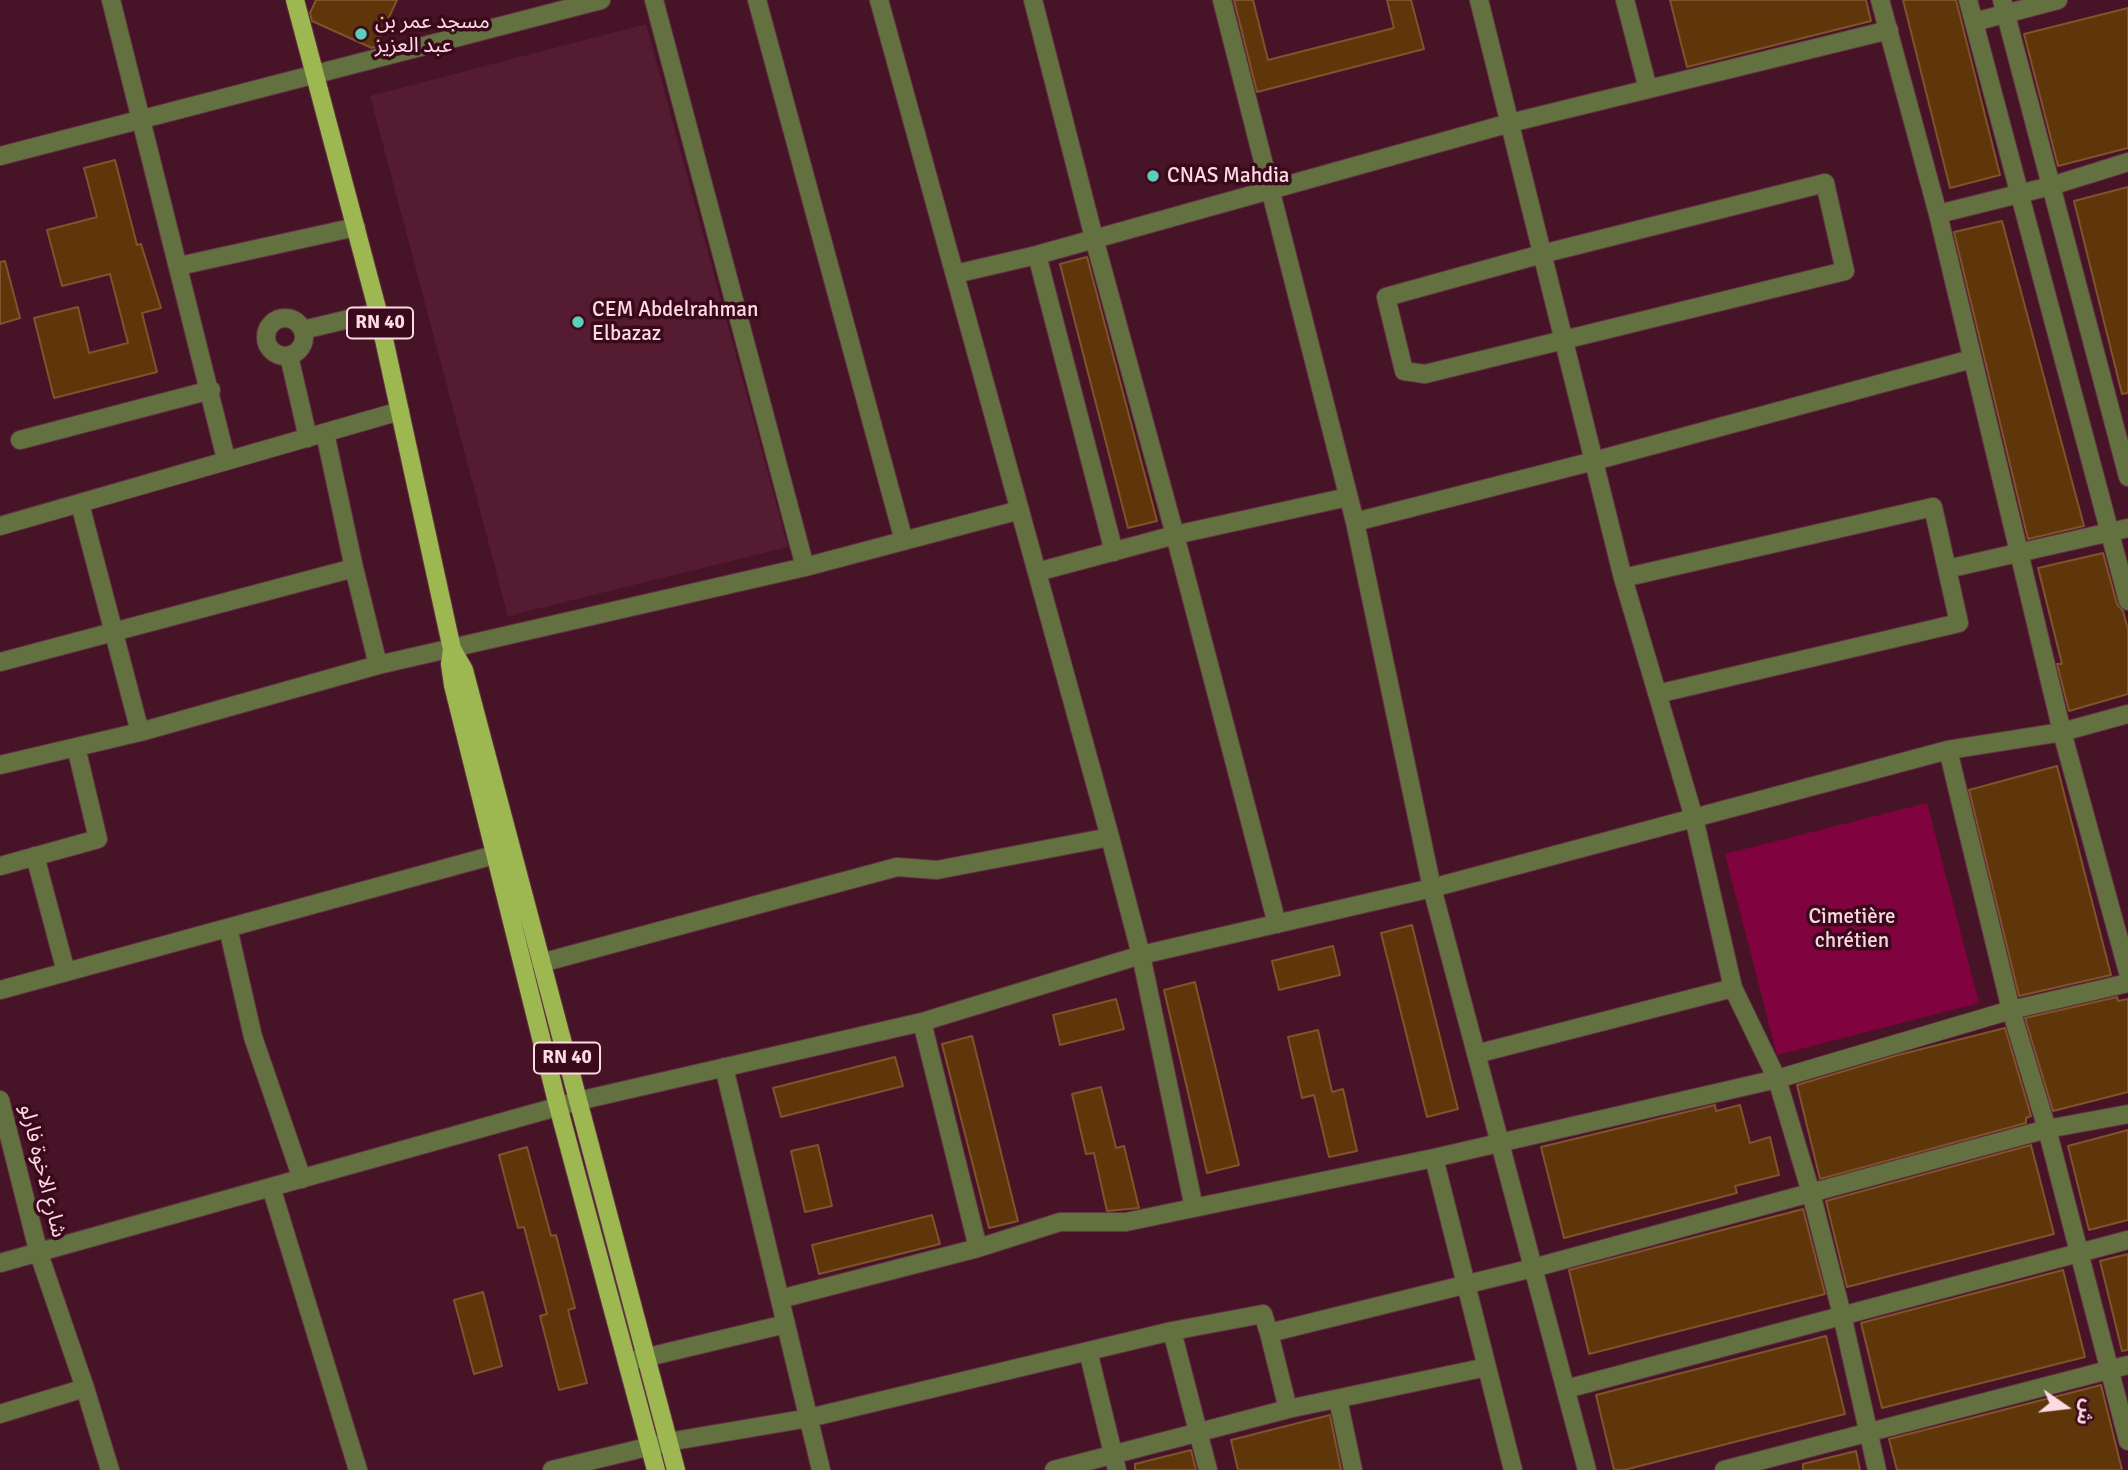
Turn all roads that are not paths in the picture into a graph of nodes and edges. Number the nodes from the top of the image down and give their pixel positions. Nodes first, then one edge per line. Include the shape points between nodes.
1 (111, 0) edge
2 (295, 0) edge
3 (601, 0) edge
4 (654, 0) edge
5 (757, 0) edge
6 (879, 0) edge
7 (1033, 0) edge
8 (1222, 0) edge
9 (1479, 0) edge
10 (1625, 0) edge
11 (1881, 0) edge
12 (1968, 0) edge
13 (2057, 0) edge
14 (2004, 8) edge
15 (1974, 22) junction
16 (1889, 30) junction
17 (314, 76) junction
18 (1648, 89) junction
19 (141, 121) junction
20 (1510, 123) junction
21 (0, 156) edge
22 (2128, 162) edge
23 (2052, 186) junction
24 (1270, 190) junction
25 (2020, 194) junction
26 (1938, 214) junction
27 (356, 227) junction
28 (1094, 238) junction
29 (1542, 254) junction
30 (1037, 255) junction
31 (179, 266) junction
32 (955, 274) junction
33 (378, 312) junction
34 (303, 330) junction
35 (1564, 340) junction
36 (289, 356) junction
37 (1972, 359) junction
38 (211, 390) junction
39 (400, 411) junction
40 (316, 435) junction
41 (20, 440) dead end
42 (226, 459) junction
43 (1594, 461) junction
44 (2128, 477) edge
45 (1348, 496) junction
46 (80, 504) junction
47 (1020, 510) junction
48 (1355, 522) junction
49 (0, 526) edge
50 (2128, 528) edge
51 (2110, 532) junction
52 (1175, 535) junction
53 (905, 541) junction
54 (1114, 552) junction
55 (2018, 552) junction
56 (805, 567) junction
57 (354, 568) junction
58 (1947, 569) junction
59 (1037, 572) junction
60 (1623, 578) junction
61 (2128, 601) edge
62 (114, 632) junction
63 (452, 649) junction
64 (0, 662) edge
65 (378, 665) junction
66 (1657, 694) junction
67 (2128, 714) edge
68 (140, 732) junction
69 (2062, 732) junction
70 (76, 747) junction
71 (1948, 750) junction
72 (0, 765) edge
73 (1694, 818) junction
74 (1110, 837) junction
75 (504, 853) junction
76 (35, 856) junction
77 (0, 866) edge
78 (1432, 888) junction
79 (1277, 924) junction
80 (228, 928) junction
81 (1141, 955) junction
82 (541, 962) junction
83 (66, 972) junction
84 (2128, 972) edge
85 (2128, 983) edge
86 (1733, 988) junction
87 (0, 990) edge
88 (2011, 1010) junction
89 (922, 1022) junction
90 (1476, 1054) junction
91 (724, 1068) junction
92 (1777, 1079) junction
93 (0, 1100) edge
94 (578, 1101) junction
95 (558, 1106) junction
96 (2128, 1114) edge
97 (2047, 1129) junction
98 (1499, 1142) junction
99 (1434, 1158) junction
100 (302, 1179) junction
101 (271, 1187) junction
102 (1811, 1193) junction
103 (1194, 1208) junction
104 (2128, 1240) edge
105 (978, 1248) junction
106 (2079, 1252) junction
107 (619, 1253) junction
108 (39, 1254) junction
109 (600, 1261) junction
110 (0, 1263) edge
111 (1533, 1268) junction
112 (1466, 1284) junction
113 (780, 1299) junction
114 (1842, 1315) junction
115 (786, 1324) junction
116 (1172, 1331) junction
117 (1269, 1333) junction
118 (1088, 1351) junction
119 (647, 1356) junction
120 (627, 1362) junction
121 (2128, 1365) edge
122 (1487, 1367) junction
123 (2109, 1369) junction
124 (85, 1388) junction
125 (1566, 1389) junction
126 (1338, 1399) junction
127 (1288, 1409) junction
128 (0, 1414) edge
129 (809, 1418) junction
130 (1198, 1433) junction
131 (1867, 1433) junction
132 (2128, 1441) edge
133 (668, 1442) junction
134 (650, 1446) junction
135 (1115, 1462) edge
136 (110, 1470) edge
137 (358, 1470) edge
138 (552, 1470) edge
139 (656, 1470) edge
140 (676, 1470) edge
141 (821, 1470) edge
142 (1054, 1470) edge
143 (1208, 1470) edge
144 (1353, 1470) edge
145 (1513, 1470) edge
146 (1587, 1470) edge
147 (1724, 1470) edge
148 (1877, 1470) edge

1 - 19 street
2 - 17 main road, RN 40
3 - 17 street
4 - 56 street
5 - 53 street
6 - 32 street
7 - 28 street
8 - 24 street
9 - 20 street
10 - 18 street
11 - 16 street
12 - 15 street
13 - 14 street
14 - 15 street
14 - 23 street
15 - 25 street
16 - 18 street
16 - 26 street
17 - 19 street
17 - 27 main road, RN 40
18 - 20 street
19 - 21 street
19 - 31 street
20 - 24 street
20 - 29 street
22 - 23 street
23 - 25 street
23 - 44 street
24 - 28 street
24 - 45 street
25 - 26 street
25 - 51 street
26 - 37 street
27 - 31 street
27 - 33 main road, RN 40
28 - 30 street
28 - 52 street
29 - 35 street
29 - 35 street via 1386,297 1404,370 1425,374
29 - 35 street via 1825,183 1845,271
30 - 32 street
30 - 54 street
31 - 38 street
32 - 47 street
33 - 34 street
33 - 39 main road, RN 40
34 - 36 street via 300,350
34 - 36 street via 297,321 285,317 269,327 268,345 277,354
35 - 43 street
36 - 40 street
37 - 43 street
37 - 55 street
38 - 41 street
38 - 42 street
39 - 40 street
39 - 63 main road, RN 40
40 - 42 street
40 - 57 street
42 - 46 street
43 - 48 street
43 - 60 street
45 - 48 street
45 - 52 street
46 - 49 street
46 - 62 street
47 - 53 street
47 - 59 street
48 - 78 street
50 - 51 street
51 - 55 street
51 - 61 street
52 - 54 street
52 - 79 street
53 - 56 street
54 - 59 street
55 - 58 street
55 - 69 street
56 - 63 street
57 - 62 street
57 - 65 street
58 - 60 street via 1933,507
58 - 66 street via 1959,623
59 - 74 street
60 - 66 street
62 - 64 street
62 - 68 street
63 - 65 street
63 - 75 main road, RN 40 via 464,670
65 - 68 street
66 - 73 street
67 - 69 street
68 - 70 street
69 - 71 street
69 - 84 street
70 - 72 street
70 - 76 street via 98,839
71 - 73 street
71 - 88 street
73 - 78 street
73 - 86 street
74 - 81 street
74 - 82 street via 937,870 897,866
75 - 80 street
75 - 82 main road, RN 40
75 - 95 main road, RN 40
76 - 77 street
76 - 83 street
78 - 79 street
78 - 90 street
79 - 81 street
80 - 83 street
80 - 100 street via 253,1037
81 - 89 street
81 - 103 street
82 - 94 main road, RN 40
83 - 87 street
85 - 88 street
86 - 90 street
86 - 92 street
88 - 92 street
88 - 97 street
89 - 91 street
89 - 105 street
90 - 98 street
91 - 94 street
91 - 113 street
92 - 98 street
92 - 102 street
93 - 108 street, شارع الاخوة فارلو
94 - 95 street
94 - 107 main road, RN 40
95 - 100 street
95 - 109 main road, RN 40
96 - 97 street
97 - 102 street
97 - 106 street
98 - 99 street
98 - 111 street
99 - 103 street
99 - 112 street
100 - 101 street
101 - 108 street
101 - 137 street
102 - 111 street
102 - 114 street
103 - 105 street via 1126,1222 1060,1222
104 - 106 street
105 - 113 street
106 - 114 street
106 - 123 street
107 - 109 main road
107 - 119 main road, RN 40
108 - 110 street
108 - 124 street, شارع الاخوة فارلو
109 - 120 main road, RN 40
111 - 112 street
111 - 125 street
112 - 117 street
112 - 122 street
113 - 115 street
114 - 125 street
114 - 131 street
115 - 119 street
115 - 129 street
116 - 117 street via 1263,1314
116 - 118 street
116 - 130 street
117 - 127 street
118 - 129 street
118 - 135 street
119 - 120 street
119 - 133 main road, RN 40
120 - 134 main road, RN 40
121 - 123 street
122 - 126 street
122 - 145 street
123 - 131 street
123 - 132 street
124 - 128 street
124 - 136 street, شارع الاخوة فارلو
125 - 146 street
126 - 127 street
126 - 144 street
127 - 130 street
129 - 133 street
129 - 141 street
130 - 135 street
130 - 143 street
131 - 147 street
131 - 148 street
133 - 134 street
133 - 140 main road, RN 40
134 - 138 street
134 - 139 main road, RN 40
135 - 142 street

